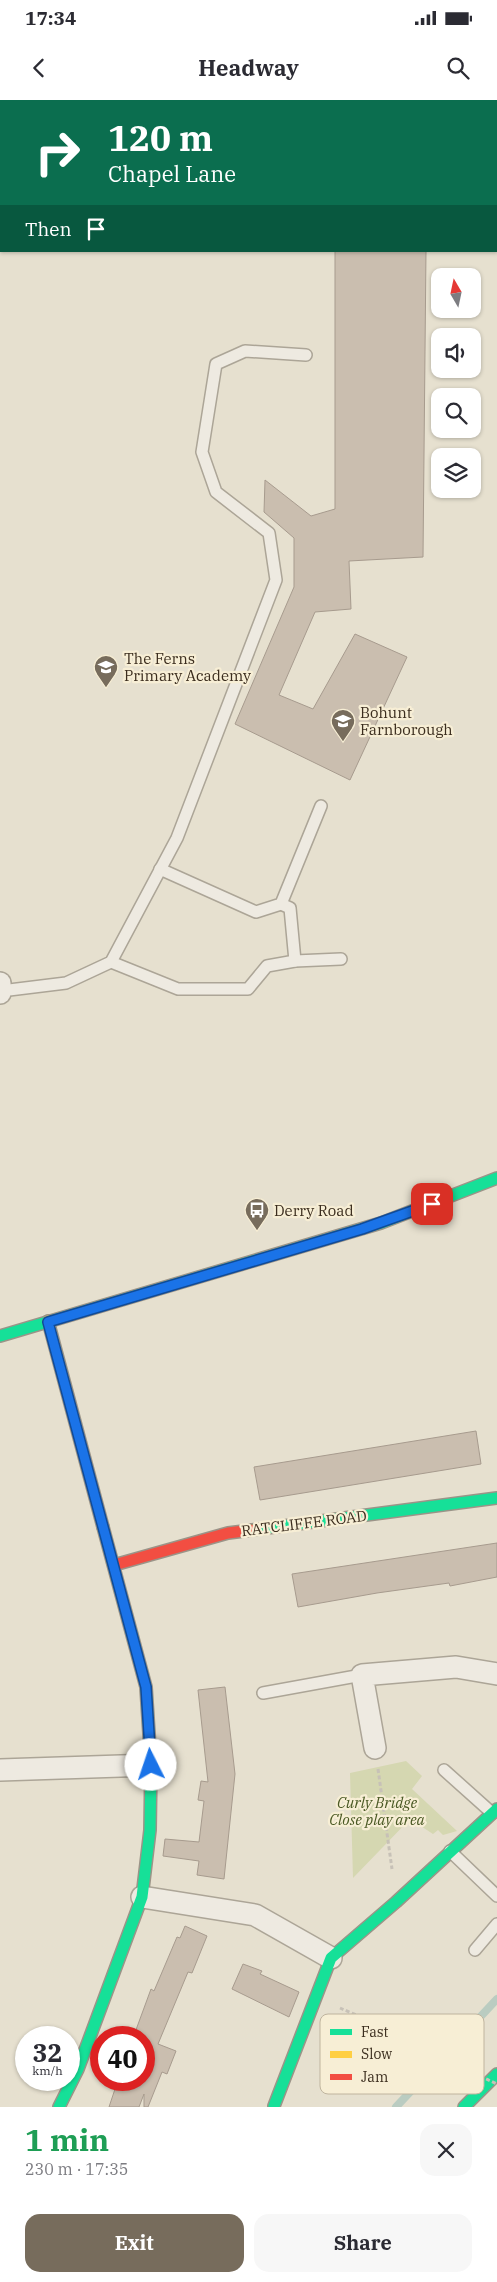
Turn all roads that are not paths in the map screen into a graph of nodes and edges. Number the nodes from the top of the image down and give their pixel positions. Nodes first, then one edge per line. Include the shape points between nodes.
1 (306, 355) dead end
2 (321, 806) dead end
3 (160, 869) junction
4 (281, 904) junction
5 (341, 959) dead end
6 (111, 962) junction
7 (295, 962) junction
8 (0, 989) edge
9 (497, 1178) edge
10 (48, 1322) junction
11 (0, 1336) edge
12 (497, 1498) edge
13 (114, 1565) junction
14 (497, 1674) edge
15 (362, 1675) junction
16 (263, 1693) dead end
17 (375, 1748) road end
18 (151, 1765) junction
19 (0, 1770) edge
20 (444, 1770) dead end
21 (495, 1811) edge
22 (450, 1851) junction
23 (497, 1896) edge
24 (142, 1897) junction
25 (497, 1924) edge
26 (475, 1950) dead end
27 (330, 1958) junction
28 (497, 2074) edge
29 (484, 2087) edge
30 (477, 2094) edge
31 (274, 2106) edge
32 (59, 2107) edge
33 (464, 2107) edge

1 - 3 lane via 246,351 216,364 202,452 216,492 269,533 276,580 177,838
2 - 4 lane
3 - 4 lane via 256,912
3 - 6 lane
4 - 7 lane via 290,908
5 - 7 lane
6 - 7 lane via 178,989 248,989 267,966
6 - 8 lane via 66,983
9 - 10 main road via 381,1223
10 - 11 main road
10 - 13 main road
12 - 13 main road, RATCLIFFE ROAD via 228,1533
13 - 18 main road via 146,1687
14 - 15 street via 456,1667
15 - 16 lane
15 - 17 street
18 - 19 street
18 - 24 main road via 150,1830
20 - 21 lane
21 - 22 main road
22 - 23 lane
22 - 27 main road
24 - 27 street via 255,1915
24 - 32 main road via 78,2069
25 - 26 lane
27 - 31 main road
28 - 29 main road
30 - 33 main road

